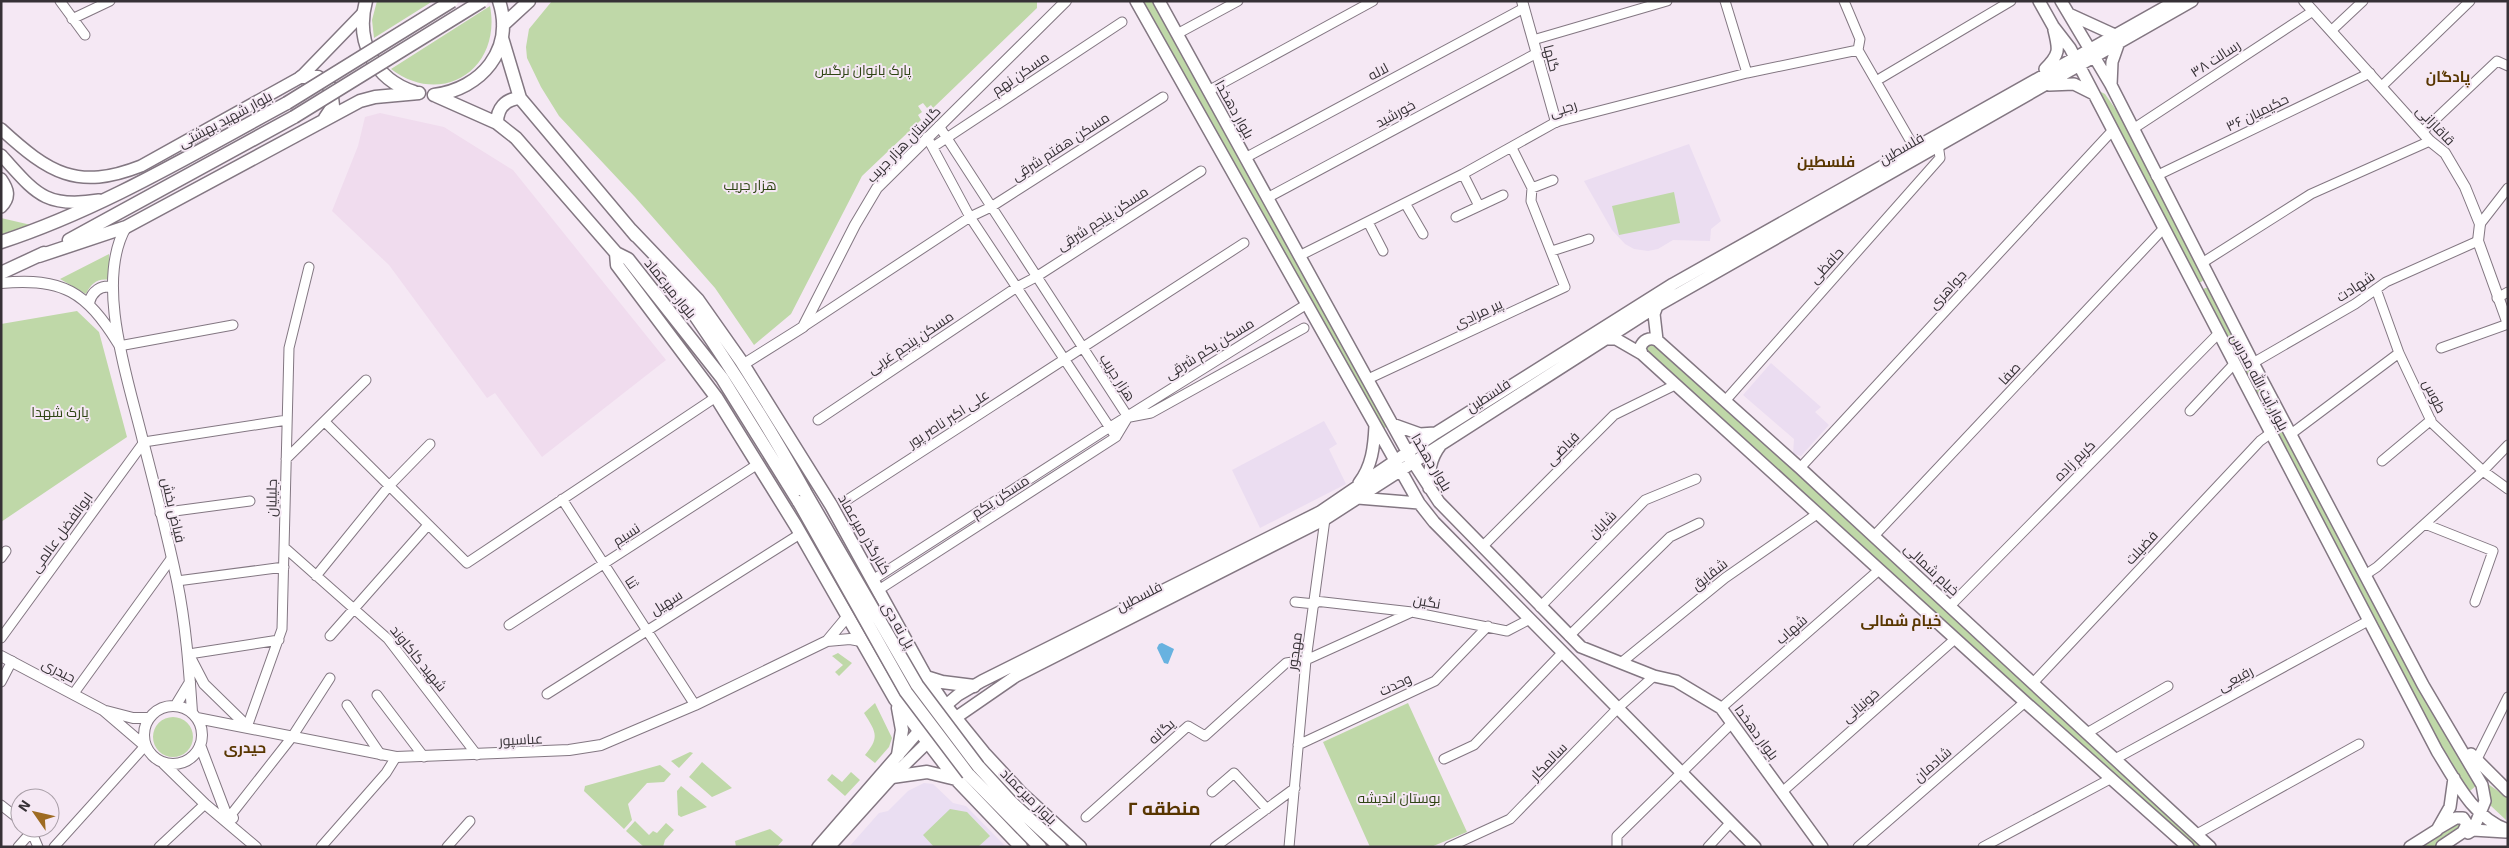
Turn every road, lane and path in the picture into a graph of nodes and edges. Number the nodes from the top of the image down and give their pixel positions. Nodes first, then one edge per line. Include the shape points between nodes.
1 (60, 1) edge
2 (110, 1) edge
3 (452, 1) edge
4 (482, 1) edge
5 (499, 1) edge
6 (529, 1) edge
7 (1066, 1) edge
8 (1136, 1) edge
9 (1158, 1) edge
10 (1238, 1) edge
11 (1373, 1) edge
12 (1667, 1) edge
13 (1725, 1) edge
14 (1844, 1) edge
15 (2011, 1) edge
16 (2039, 1) edge
17 (2054, 1) edge
18 (2061, 1) edge
19 (2176, 1) edge
20 (2192, 1) edge
21 (2304, 1) edge
22 (2363, 1) edge
23 (2470, 1) edge
24 (1523, 5) edge
25 (363, 7) edge
26 (2313, 11) junction
27 (2069, 14) junction
28 (72, 19) junction
29 (1122, 22) dead end
30 (503, 25) junction
31 (2053, 26) junction
32 (2331, 31) junction
33 (1177, 34) junction
34 (85, 35) dead end
35 (502, 38) junction
36 (2117, 38) junction
37 (1533, 40) junction
38 (1858, 50) junction
39 (1537, 53) junction
40 (2086, 59) junction
41 (2508, 66) edge
42 (1747, 73) junction
43 (2370, 73) junction
44 (301, 77) junction
45 (1881, 78) dead end
46 (2039, 82) junction
47 (2111, 86) junction
48 (2382, 86) junction
49 (1208, 90) junction
50 (418, 93) junction
51 (2094, 94) junction
52 (434, 95) junction
53 (1162, 97) dead end
54 (520, 98) junction
55 (323, 120) junction
56 (1556, 122) junction
57 (497, 124) junction
58 (939, 126) junction
59 (1, 129) edge
60 (2133, 129) junction
61 (2113, 130) junction
62 (2422, 132) junction
63 (927, 138) junction
64 (947, 138) junction
65 (2430, 141) junction
66 (1938, 144) junction
67 (933, 147) junction
68 (1914, 147) junction
69 (2142, 147) junction
70 (1512, 148) junction
71 (1, 155) edge
72 (1245, 158) junction
73 (1201, 171) dead end
74 (1463, 174) junction
75 (2156, 176) junction
76 (1, 179) edge
77 (1552, 180) dead end
78 (1532, 188) junction
79 (2508, 188) edge
80 (1503, 195) dead end
81 (110, 198) junction
82 (1267, 198) junction
83 (1405, 203) junction
84 (1479, 206) junction
85 (1, 207) edge
86 (991, 207) junction
87 (970, 217) junction
88 (1456, 217) dead end
89 (1368, 222) junction
90 (2480, 224) junction
91 (126, 227) junction
92 (2164, 228) junction
93 (632, 230) junction
94 (1423, 234) dead end
95 (1590, 239) dead end
96 (2478, 241) junction
97 (1, 242) edge
98 (1244, 243) dead end
99 (1552, 251) junction
100 (1383, 252) dead end
101 (616, 253) junction
102 (38, 256) junction
103 (1300, 256) junction
104 (2202, 264) junction
105 (309, 266) dead end
106 (1, 273) edge
107 (2209, 276) junction
108 (1036, 277) junction
109 (2192, 282) junction
110 (1, 284) edge
111 (113, 287) junction
112 (1017, 287) junction
113 (2214, 288) junction
114 (2376, 289) junction
115 (2508, 292) edge
116 (2198, 294) junction
117 (2497, 298) junction
118 (89, 303) junction
119 (1306, 304) junction
120 (1657, 306) junction
121 (2508, 324) edge
122 (234, 325) dead end
123 (802, 327) junction
124 (1304, 328) dead end
125 (2218, 334) junction
126 (1604, 339) junction
127 (1657, 340) junction
128 (119, 346) junction
129 (2441, 348) dead end
130 (1083, 349) junction
131 (2399, 353) junction
132 (1642, 354) junction
133 (1064, 359) junction
134 (2253, 363) junction
135 (744, 364) junction
136 (2234, 364) junction
137 (1368, 379) junction
138 (366, 380) dead end
139 (1675, 385) junction
140 (716, 397) junction
141 (1725, 401) junction
142 (2190, 411) dead end
143 (1128, 417) junction
144 (287, 420) junction
145 (818, 420) dead end
146 (2431, 420) junction
147 (325, 422) junction
148 (1392, 424) junction
149 (1375, 426) junction
150 (1110, 427) junction
151 (2271, 433) junction
152 (2291, 434) junction
153 (1116, 437) junction
154 (1440, 437) junction
155 (144, 442) junction
156 (430, 444) dead end
157 (2508, 446) edge
158 (1411, 457) junction
159 (286, 459) junction
160 (2382, 461) dead end
161 (758, 464) junction
162 (1397, 466) junction
163 (1800, 468) junction
164 (2483, 471) junction
165 (1696, 479) dead end
166 (389, 486) junction
167 (1430, 489) junction
168 (2508, 489) edge
169 (1356, 495) junction
170 (802, 497) junction
171 (562, 500) junction
172 (847, 500) dead end
173 (250, 501) dead end
174 (1419, 503) junction
175 (160, 513) junction
176 (1817, 514) junction
177 (1323, 515) junction
178 (1699, 523) dead end
179 (2425, 524) junction
180 (428, 525) junction
181 (800, 534) junction
182 (1874, 536) junction
183 (284, 547) junction
184 (1482, 548) junction
185 (919, 551) junction
186 (2354, 554) junction
187 (171, 559) junction
188 (926, 560) junction
189 (604, 565) junction
190 (284, 567) junction
191 (2341, 568) junction
192 (1879, 570) junction
193 (2365, 574) junction
194 (316, 576) junction
195 (177, 581) junction
196 (877, 584) junction
197 (1295, 602) dead end
198 (1315, 602) junction
199 (2475, 602) dead end
200 (1540, 606) junction
201 (1950, 606) junction
202 (355, 607) junction
203 (1412, 612) junction
204 (847, 616) junction
205 (1530, 619) junction
206 (2368, 621) junction
207 (509, 626) dead end
208 (1488, 626) junction
209 (647, 631) junction
210 (330, 636) dead end
211 (1568, 636) junction
212 (1, 638) edge
213 (1955, 639) junction
214 (279, 640) junction
215 (827, 641) junction
216 (861, 641) junction
217 (1563, 652) junction
218 (189, 654) junction
219 (1, 656) edge
220 (1306, 660) junction
221 (12, 661) junction
222 (1622, 662) junction
223 (1654, 676) junction
224 (926, 677) junction
225 (330, 678) dead end
226 (1, 682) edge
227 (190, 682) junction
228 (2033, 682) junction
229 (974, 686) junction
230 (2168, 686) dead end
231 (74, 693) junction
232 (377, 694) dead end
233 (547, 694) dead end
234 (2508, 697) edge
235 (895, 699) junction
236 (2024, 702) junction
237 (176, 705) junction
238 (347, 705) dead end
239 (695, 705) junction
240 (946, 705) junction
241 (2435, 706) junction
242 (1618, 708) junction
243 (1720, 708) junction
244 (103, 710) junction
245 (195, 715) junction
246 (955, 717) junction
247 (148, 718) junction
248 (1732, 723) junction
249 (247, 727) junction
250 (918, 731) junction
251 (2087, 733) junction
252 (292, 737) junction
253 (927, 743) junction
254 (2359, 744) dead end
255 (200, 745) junction
256 (1298, 745) junction
257 (145, 746) junction
258 (984, 753) junction
259 (381, 754) junction
260 (898, 754) junction
261 (477, 755) junction
262 (396, 757) junction
263 (424, 757) junction
264 (1444, 759) dead end
265 (2115, 759) junction
266 (2476, 761) junction
267 (163, 763) junction
268 (973, 770) junction
269 (1681, 771) junction
270 (892, 777) junction
271 (2454, 778) junction
272 (956, 779) junction
273 (2110, 779) junction
274 (1295, 788) junction
275 (2483, 791) junction
276 (2508, 791) edge
277 (1212, 792) dead end
278 (1782, 792) junction
279 (2466, 794) junction
280 (205, 804) junction
281 (1267, 809) junction
282 (2480, 813) junction
283 (226, 814) junction
284 (1086, 817) dead end
285 (470, 821) dead end
286 (1731, 822) junction
287 (2437, 830) junction
288 (2473, 830) junction
289 (2508, 831) edge
290 (2197, 834) junction
291 (1455, 846) edge
292 (2187, 846) edge
293 (54, 847) edge
294 (159, 847) edge
295 (256, 847) edge
296 (265, 847) edge
297 (321, 847) edge
298 (446, 847) edge
299 (818, 847) edge
300 (829, 847) edge
301 (1021, 847) edge
302 (1040, 847) edge
303 (1060, 847) edge
304 (1080, 847) edge
305 (1215, 847) edge
306 (1289, 847) edge
307 (1616, 847) edge
308 (1708, 847) edge
309 (1755, 847) edge
310 (1822, 847) edge
311 (1858, 847) edge
312 (1982, 847) edge
313 (2210, 847) edge
314 (2410, 847) edge
315 (2442, 847) edge

1 - 28 street
2 - 28 street
3 - 81 main road, بلوار شهید بهشتی, bridge via 287,103
4 - 102 main road, bridge via 294,118
5 - 30 main road
6 - 30 main road
7 - 58 street, گلستان هزار جریب
8 - 119 main road
9 - 33 main road, بلوار دهخدا
10 - 33 street
11 - 49 street
12 - 37 street
13 - 42 street
14 - 38 street via 1860,39
15 - 45 street
16 - 31 main road, بلوار آیت الله مدرس
17 - 40 main road
18 - 27 main road, بلوار آیت الله مدرس
19 - 36 main road, فلسطین
20 - 36 main road, فلسطین
21 - 26 street, قاقازانی
22 - 32 street
23 - 48 street
24 - 37 street, گلها
24 - 72 street, لاله
25 - 44 main road
25 - 50 main road via 365,44 379,70 390,81
26 - 32 street, قاقازانی
26 - 60 street, ۳۸ رسالت
27 - 36 main road
27 - 40 main road, بلوار آیت الله مدرس
28 - 34 street
29 - 64 street, مسکن نهم
30 - 35 main road
31 - 40 main road, بلوار آیت الله مدرس
31 - 46 main road via 2057,57
32 - 43 street, قاقازانی
33 - 49 main road, بلوار دهخدا
35 - 52 main road via 497,54 477,78 450,93
35 - 54 main road, بلوار میرعماد
36 - 40 main road, فلسطین
36 - 47 main road
37 - 39 street, گلها
38 - 42 street, رجبی
38 - 68 street
39 - 56 street, گلها
39 - 82 street, خورشید
40 - 46 main road, فلسطین
40 - 47 main road, بلوار آیت الله مدرس
40 - 51 main road, بلوار آیت الله مدرس
40 - 69 main road
41 - 62 street via 2497,61
42 - 56 street, رجبی
43 - 48 street, قاقازانی
43 - 75 street, ۳۶ حکیمیان
44 - 55 main road via 318,77 331,88 333,106
44 - 59 main road via 141,166 119,175 82,178 48,167
46 - 51 main road via 2074,84
46 - 66 main road, فلسطین
46 - 68 main road, فلسطین
47 - 60 main road, بلوار آیت الله مدرس
48 - 62 street, قاقازانی
49 - 72 main road, بلوار دهخدا
50 - 52 main road
50 - 55 main road via 360,101
51 - 61 main road, بلوار آیت الله مدرس
52 - 57 main road, بلوار میرعماد
53 - 86 street, مسکن هفتم شرقی
54 - 57 main road via 501,108
54 - 93 main road, بلوار میرعماد
55 - 91 main road
56 - 70 street, رجبی
57 - 101 main road, بلوار میرعماد via 516,138
58 - 63 street, گلستان هزار جریب
58 - 64 street, هزار جریب
60 - 69 main road, بلوار آیت الله مدرس
61 - 92 main road, بلوار آیت الله مدرس
61 - 163 street, جواهری
62 - 65 street, قاقازانی
63 - 67 street
63 - 123 street, گلستان هزار جریب via 878,188
64 - 67 street, مسکن نهم
64 - 86 street, هزار جریب
65 - 90 street, قاقازانی via 2445,153 2453,165
65 - 104 street via 2311,194
66 - 120 main road, فلسطین
66 - 141 street, حافظی via 1940,158
67 - 87 street
68 - 154 main road, فلسطین via 1673,284
69 - 75 main road, بلوار آیت الله مدرس
70 - 74 street, رجبی
70 - 78 street
71 - 81 main road via 34,190 51,200 77,204
72 - 82 main road, بلوار دهخدا
73 - 108 street, مسکن پنجم شرقی
74 - 83 street, رجبی
74 - 84 street
75 - 104 main road, بلوار آیت الله مدرس
76 - 85 main road via 9,194
77 - 78 street
78 - 99 street via 1532,201
79 - 90 street
80 - 84 street
81 - 97 main road, بلوار شهید بهشتی via 44,228
82 - 103 main road, بلوار دهخدا
83 - 89 street, رجبی
83 - 94 street
84 - 88 street
86 - 87 street, مسکن هفتم شرقی
86 - 108 street, هزار جریب
87 - 112 street
87 - 123 street, مسکن هفتم شرقی
89 - 100 street
89 - 103 street, رجبی
90 - 96 street, قاقازانی
91 - 102 main road
91 - 111 street via 118,242
92 - 109 main road, بلوار آیت الله مدرس
92 - 182 street, صفا
93 - 135 main road, کنارگذر میرعماد via 698,300
93 - 170 main road, بلوار میرعماد via 670,278 727,363 781,448
95 - 99 street
96 - 114 street, شهادت
96 - 117 street, قاقازانی
98 - 130 street, علی اکبر ناصر پور
99 - 137 street, پیر مرادی via 1565,287
101 - 140 main road via 617,265
101 - 170 main road, بلوار میرعماد via 628,258 722,378
102 - 106 main road
103 - 137 main road, بلوار دهخدا
104 - 107 main road, بلوار آیت الله مدرس
105 - 144 street, جلیلیان via 289,348
107 - 109 main road via 2201,282
107 - 113 main road, بلوار آیت الله مدرس
108 - 112 street, مسکن پنجم شرقی
108 - 130 street, هزار جریب
109 - 116 main road, بلوار آیت الله مدرس
110 - 118 street via 50,284
111 - 118 street via 96,291
111 - 128 street
112 - 133 street
112 - 145 street, مسکن پنجم غربی
113 - 116 main road via 2205,288
113 - 134 main road, بلوار آیت الله مدرس
114 - 131 street, طوس
114 - 134 street, شهادت
115 - 117 street
116 - 125 main road, بلوار آیت الله مدرس
117 - 121 street, قاقازانی
118 - 128 street
119 - 143 street, مسکن یکم شرقی
119 - 149 main road
120 - 126 main road, فلسطین
120 - 127 main road via 1654,314
121 - 129 street
122 - 128 street
123 - 135 street, گلستان هزار جریب
124 - 143 street via 1151,413
125 - 136 main road, بلوار آیت الله مدرس
125 - 201 street, کریم زاده
126 - 132 main road via 1616,339
126 - 154 main road, فلسطین
127 - 132 main road via 1644,342 1640,348
127 - 141 main road, خیام شمالی
128 - 155 street, فیاض بخش
130 - 133 street, علی اکبر ناصر پور
130 - 143 street, هزار جریب
131 - 146 street, طوس
131 - 152 street
132 - 139 main road
133 - 150 street
133 - 172 street, علی اکبر ناصر پور
134 - 152 main road, بلوار آیت الله مدرس
135 - 196 main road, کنارگذر میرعماد
136 - 142 street
136 - 151 main road, بلوار آیت الله مدرس
137 - 148 main road, بلوار دهخدا
138 - 147 street
139 - 176 main road
139 - 184 street, فیاضی via 1614,415
140 - 161 main road
140 - 171 street
141 - 163 main road, خیام شمالی
143 - 150 street
143 - 153 street, مسکن یکم
144 - 155 street
144 - 159 street, جلیلیان
146 - 160 street
146 - 164 street, طوس
147 - 159 street
147 - 166 street
148 - 154 main road
148 - 158 main road, بلوار دهخدا
149 - 162 main road
149 - 169 main road via 1368,472
150 - 153 street
150 - 185 street
151 - 191 main road, بلوار آیت الله مدرس
151 - 228 street, فضیلت
152 - 186 main road, بلوار آیت الله مدرس
153 - 188 street, مسکن یکم
154 - 158 main road, فلسطین
154 - 167 main road via 1433,455
155 - 175 street, فیاض بخش
155 - 212 street, ابوالفضل عالمی
156 - 166 street
157 - 164 street
158 - 162 main road, فلسطین
158 - 167 main road, بلوار دهخدا
159 - 183 street, جلیلیان
161 - 181 main road
161 - 189 street, نسیم
162 - 169 main road, فلسطین
162 - 174 main road
163 - 182 main road, خیام شمالی
164 - 168 street, طوس
164 - 179 street
165 - 200 street, شایان via 1645,500
166 - 180 street
166 - 194 street
167 - 184 main road, بلوار دهخدا
169 - 174 main road
169 - 177 main road, فلسطین
170 - 268 main road, پل نه دی, bridge
171 - 180 street via 467,563
171 - 189 street, ثنا
173 - 175 street
174 - 205 main road
175 - 187 street, فیاض بخش
176 - 192 main road
176 - 222 street, شقایق via 1725,578
177 - 198 street, مهجور
177 - 229 main road, فلسطین
177 - 246 main road, فلسطین via 1016,676
178 - 211 street via 1670,537
179 - 193 street via 2378,567
179 - 199 street via 2493,551
180 - 202 street
181 - 204 main road
181 - 209 street, سهیل
182 - 201 main road, خیام شمالی
183 - 190 street, جلیلیان
183 - 194 street, شهید کاکاوند
184 - 200 main road, بلوار دهخدا
185 - 188 street
185 - 196 street
186 - 191 main road via 2346,550 2341,552
186 - 193 main road, بلوار آیت الله مدرس
187 - 195 street, فیاض بخش
187 - 231 street
188 - 196 street, مسکن یکم
189 - 207 street, نسیم
189 - 209 street, ثنا
190 - 195 street
190 - 214 street, جلیلیان
191 - 206 main road, بلوار آیت الله مدرس
192 - 213 main road
192 - 243 street, شهاب
193 - 241 main road, بلوار آیت الله مدرس
194 - 202 street, شهید کاکاوند
195 - 218 street, فیاض بخش
196 - 224 main road, کنارگذر میرعماد
197 - 198 street, نگین
198 - 203 street, نگین
198 - 220 street, مهجور
200 - 211 main road, بلوار دهخدا
201 - 228 main road, خیام شمالی
202 - 210 street
202 - 261 street, شهید کاکاوند via 388,639
203 - 208 street, نگین
203 - 220 street
204 - 215 street
204 - 216 main road
205 - 208 street, نگین via 1507,631
205 - 217 main road
206 - 265 street, رفیعی
206 - 271 main road, بلوار آیت الله مدرس
208 - 256 street, وحدت via 1435,681
209 - 233 street, سهیل
209 - 239 street, ثنا
211 - 222 main road, بلوار دهخدا via 1581,647
213 - 236 main road
213 - 278 street, خونبانی
214 - 218 street
214 - 249 street, جلیلیان
215 - 216 street
215 - 239 street, عباسپور
216 - 235 main road
217 - 242 main road
217 - 264 street via 1474,745
218 - 227 street, فیاض بخش
218 - 249 street via 204,684
219 - 221 street, حیدری
220 - 256 street, مهجور
220 - 284 street, یگانه via 1286,663 1205,736 1188,726
221 - 226 street
221 - 231 street, حیدری
222 - 223 main road, بلوار دهخدا
223 - 242 street, سالمکار
223 - 243 main road, بلوار دهخدا via 1676,682
224 - 229 main road
224 - 235 main road via 924,703 909,705
224 - 240 main road, کنارگذر میرعماد
225 - 252 street
227 - 237 street
227 - 245 street, فیاض بخش
228 - 251 main road, خیام شمالی
229 - 240 main road, فلسطین
230 - 251 street
231 - 244 street, حیدری
232 - 263 street
234 - 266 street
235 - 250 main road
235 - 260 main road via 902,730
236 - 273 main road
236 - 311 street, شادمان
237 - 245 street
237 - 247 street via 160,708
238 - 259 street
239 - 261 street, عباسپور via 601,745
240 - 246 main road, کنارگذر میرعماد
240 - 250 main road, فلسطین
241 - 266 main road, بلوار آیت الله مدرس
241 - 275 main road, بلوار آیت الله مدرس via 2481,782
242 - 269 main road
242 - 291 street, سالمکار via 1510,820
243 - 248 main road, بلوار دهخدا
244 - 247 street via 133,718
244 - 257 street
245 - 249 street, عباسپور
245 - 255 street via 201,726
246 - 253 main road, فلسطین
246 - 258 main road, کنارگذر میرعماد
247 - 257 street via 144,727
248 - 269 street
248 - 278 main road, بلوار دهخدا
249 - 252 street, عباسپور
250 - 253 main road
250 - 260 main road, فلسطین
251 - 265 main road, خیام شمالی
252 - 259 street, عباسپور
252 - 283 street
253 - 270 main road, فلسطین
253 - 272 main road
254 - 290 street
255 - 267 street via 189,759 181,763
255 - 283 street
256 - 274 street, مهجور
257 - 267 street
257 - 293 street
258 - 272 main road via 966,748 954,753 952,765
258 - 304 main road, کنارگذر میرعماد
259 - 262 street, عباسپور
260 - 299 main road, فلسطین
261 - 263 street, عباسپور
262 - 263 street, عباسپور
262 - 297 street via 386,773
265 - 290 main road, خیام شمالی
266 - 276 main road, بلوار آیت الله مدرس
267 - 280 street
268 - 302 main road, بلوار میرعماد
268 - 303 main road, بلوار میرعماد
269 - 286 main road
269 - 307 street via 1617,836
270 - 272 main road via 927,772
270 - 300 main road, فلسطین
271 - 279 main road, بلوار آیت الله مدرس
271 - 287 main road via 2450,807
272 - 301 main road
273 - 292 main road
273 - 312 street
274 - 281 street
274 - 306 street, مهجور
275 - 279 main road via 2475,799
275 - 282 main road via 2485,801
277 - 281 street via 1234,773
278 - 310 main road, بلوار دهخدا
279 - 282 main road, بلوار آیت الله مدرس
280 - 283 street
280 - 294 street
281 - 305 street
282 - 288 main road
282 - 289 main road
283 - 295 street
283 - 296 street
285 - 298 street
286 - 308 street
286 - 309 main road
287 - 314 main road
287 - 315 main road via 2456,818 2463,818 2466,822 2465,830
288 - 289 main road
288 - 315 main road
290 - 313 main road, خیام شمالی

